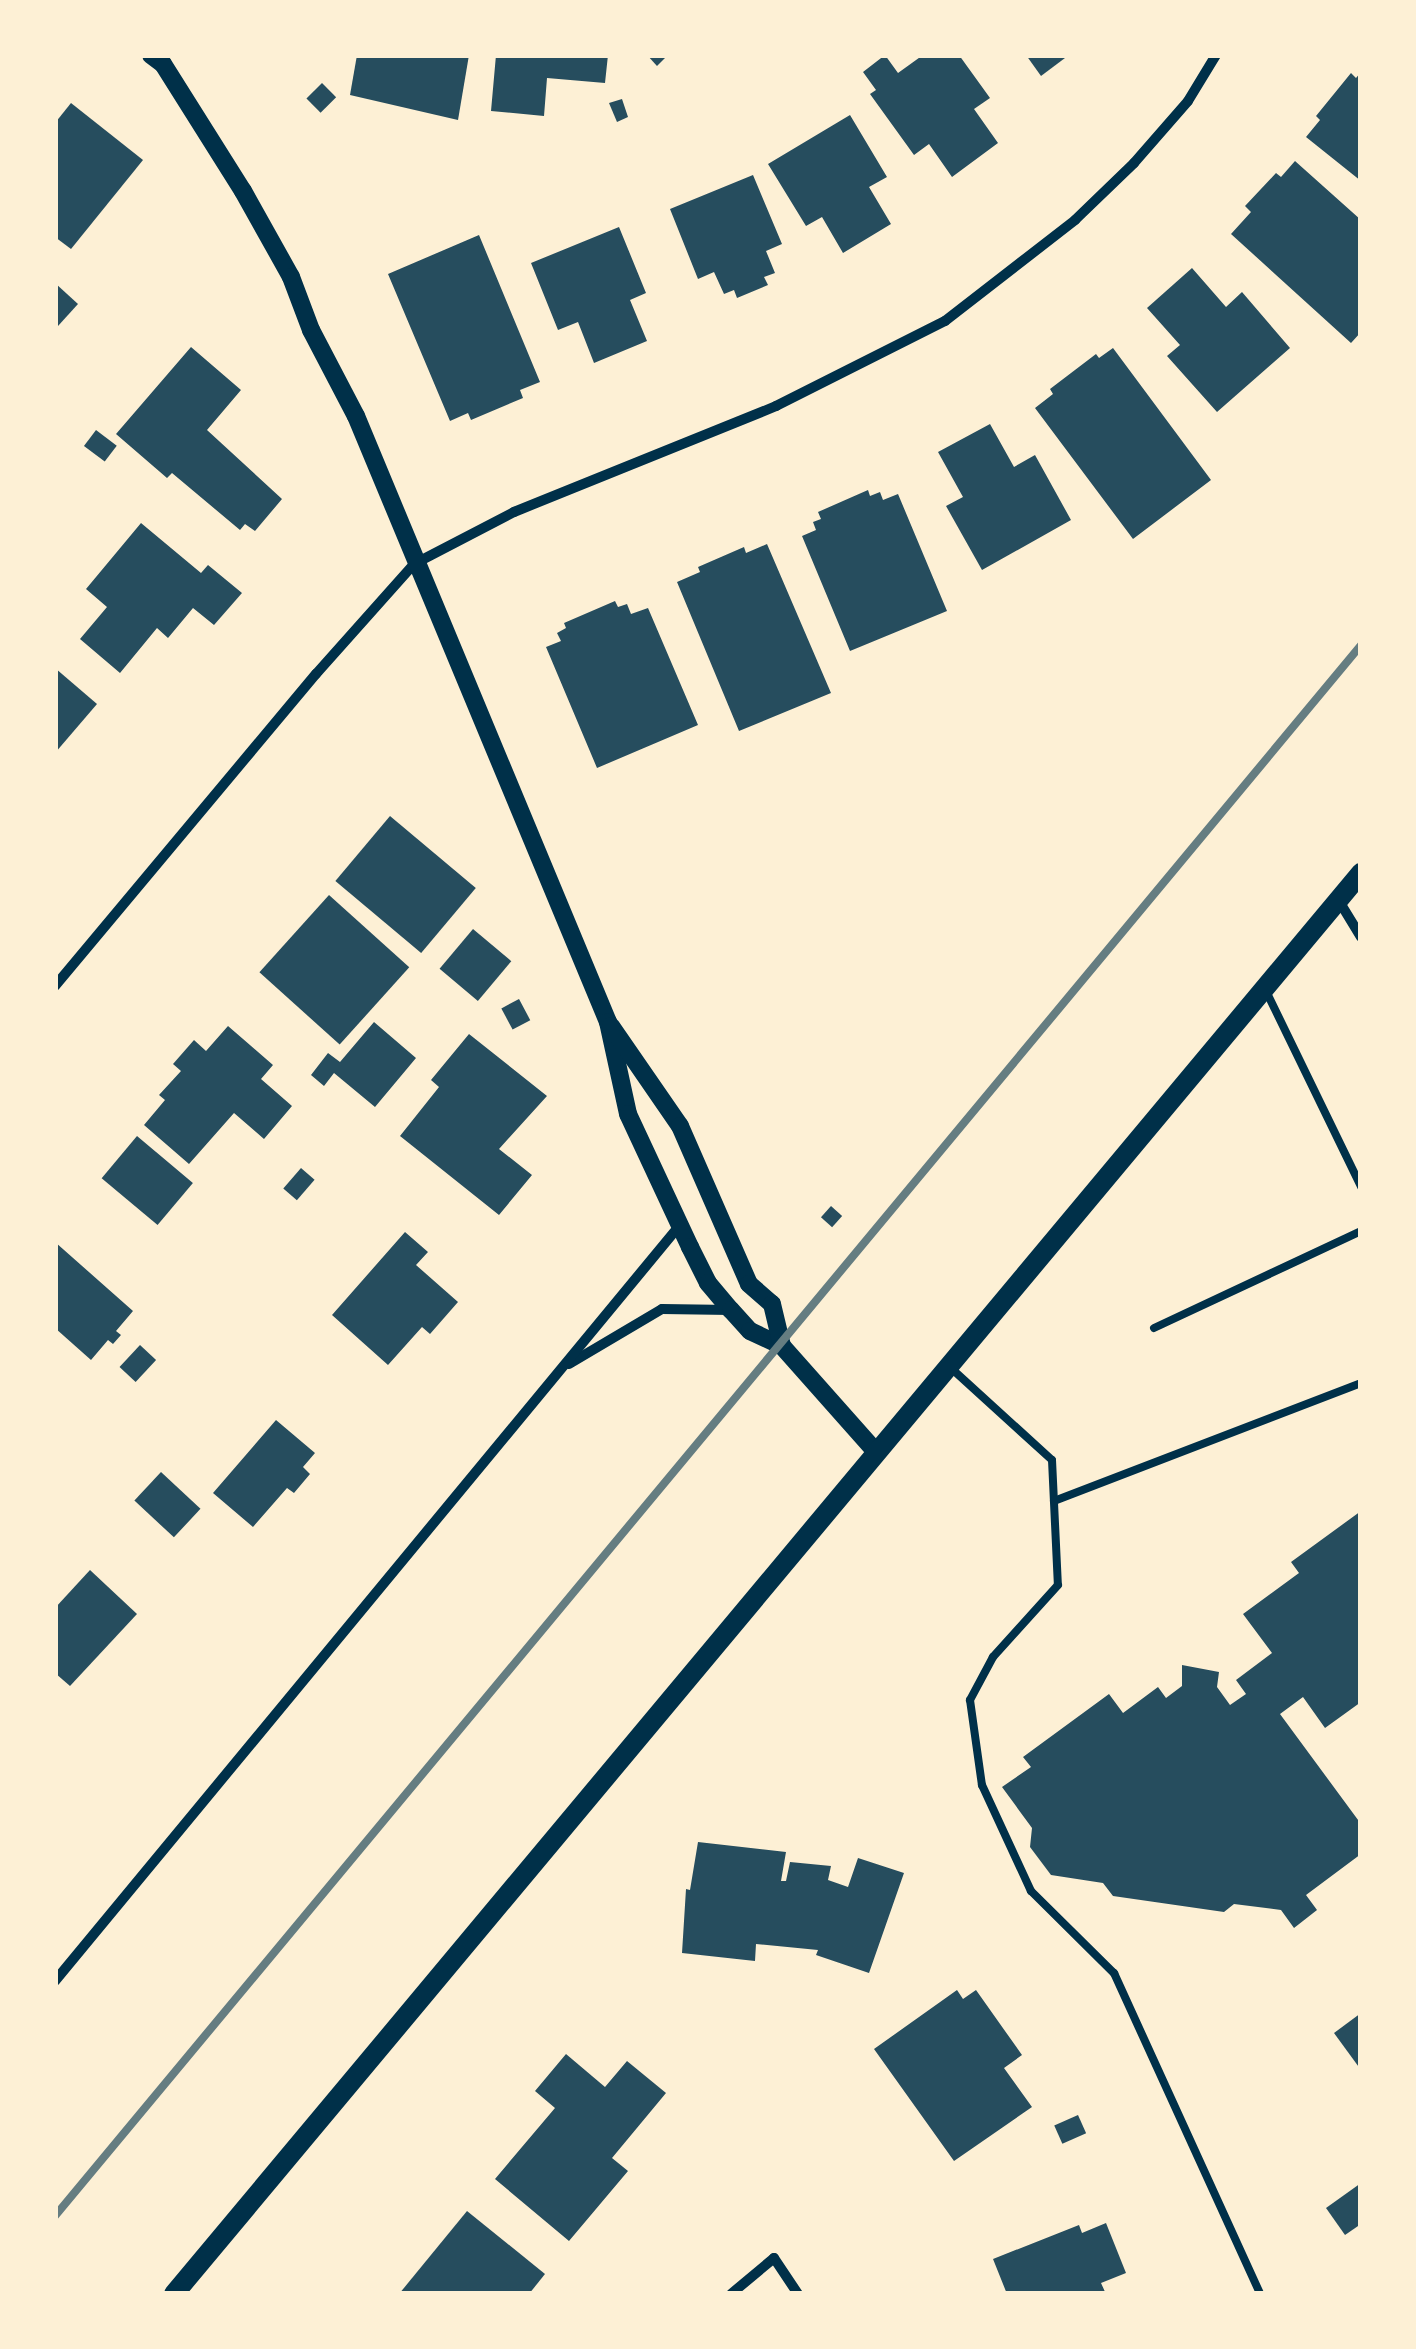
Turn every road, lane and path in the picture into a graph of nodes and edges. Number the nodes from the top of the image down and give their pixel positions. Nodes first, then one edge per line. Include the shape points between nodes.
1 (151, 55) edge
2 (1216, 55) edge
3 (414, 564) junction
4 (1361, 873) edge
5 (1338, 900) junction
6 (1361, 937) edge
7 (55, 986) edge
8 (1265, 988) junction
9 (608, 1022) junction
10 (1361, 1187) edge
11 (680, 1226) junction
12 (1361, 1231) edge
13 (731, 1310) junction
14 (1154, 1328) dead end
15 (782, 1346) junction
16 (948, 1366) junction
17 (560, 1370) junction
18 (1361, 1383) edge
19 (876, 1452) junction
20 (1054, 1501) junction
21 (55, 1981) edge
22 (174, 2294) edge
23 (731, 2294) edge
24 (798, 2294) edge
25 (1260, 2294) edge

1 - 3 street via 173,80 291,277
2 - 3 street via 1188,100 1110,186 945,321 776,406 514,512
3 - 7 street
3 - 9 street
4 - 5 main road
5 - 6 street
5 - 8 main road
8 - 10 lane
8 - 16 main road
9 - 11 street via 628,1114
9 - 15 street via 680,1126 749,1284 772,1304
11 - 13 street via 708,1282
11 - 17 street
12 - 14 lane
13 - 15 street via 750,1331
13 - 17 street via 662,1308
15 - 19 street
16 - 19 main road
16 - 20 lane via 1052,1460
17 - 21 street
18 - 20 lane
19 - 22 main road
20 - 25 lane via 1058,1585 993,1657 970,1700 982,1785 1031,1891 1114,1973
23 - 24 street via 774,2258

